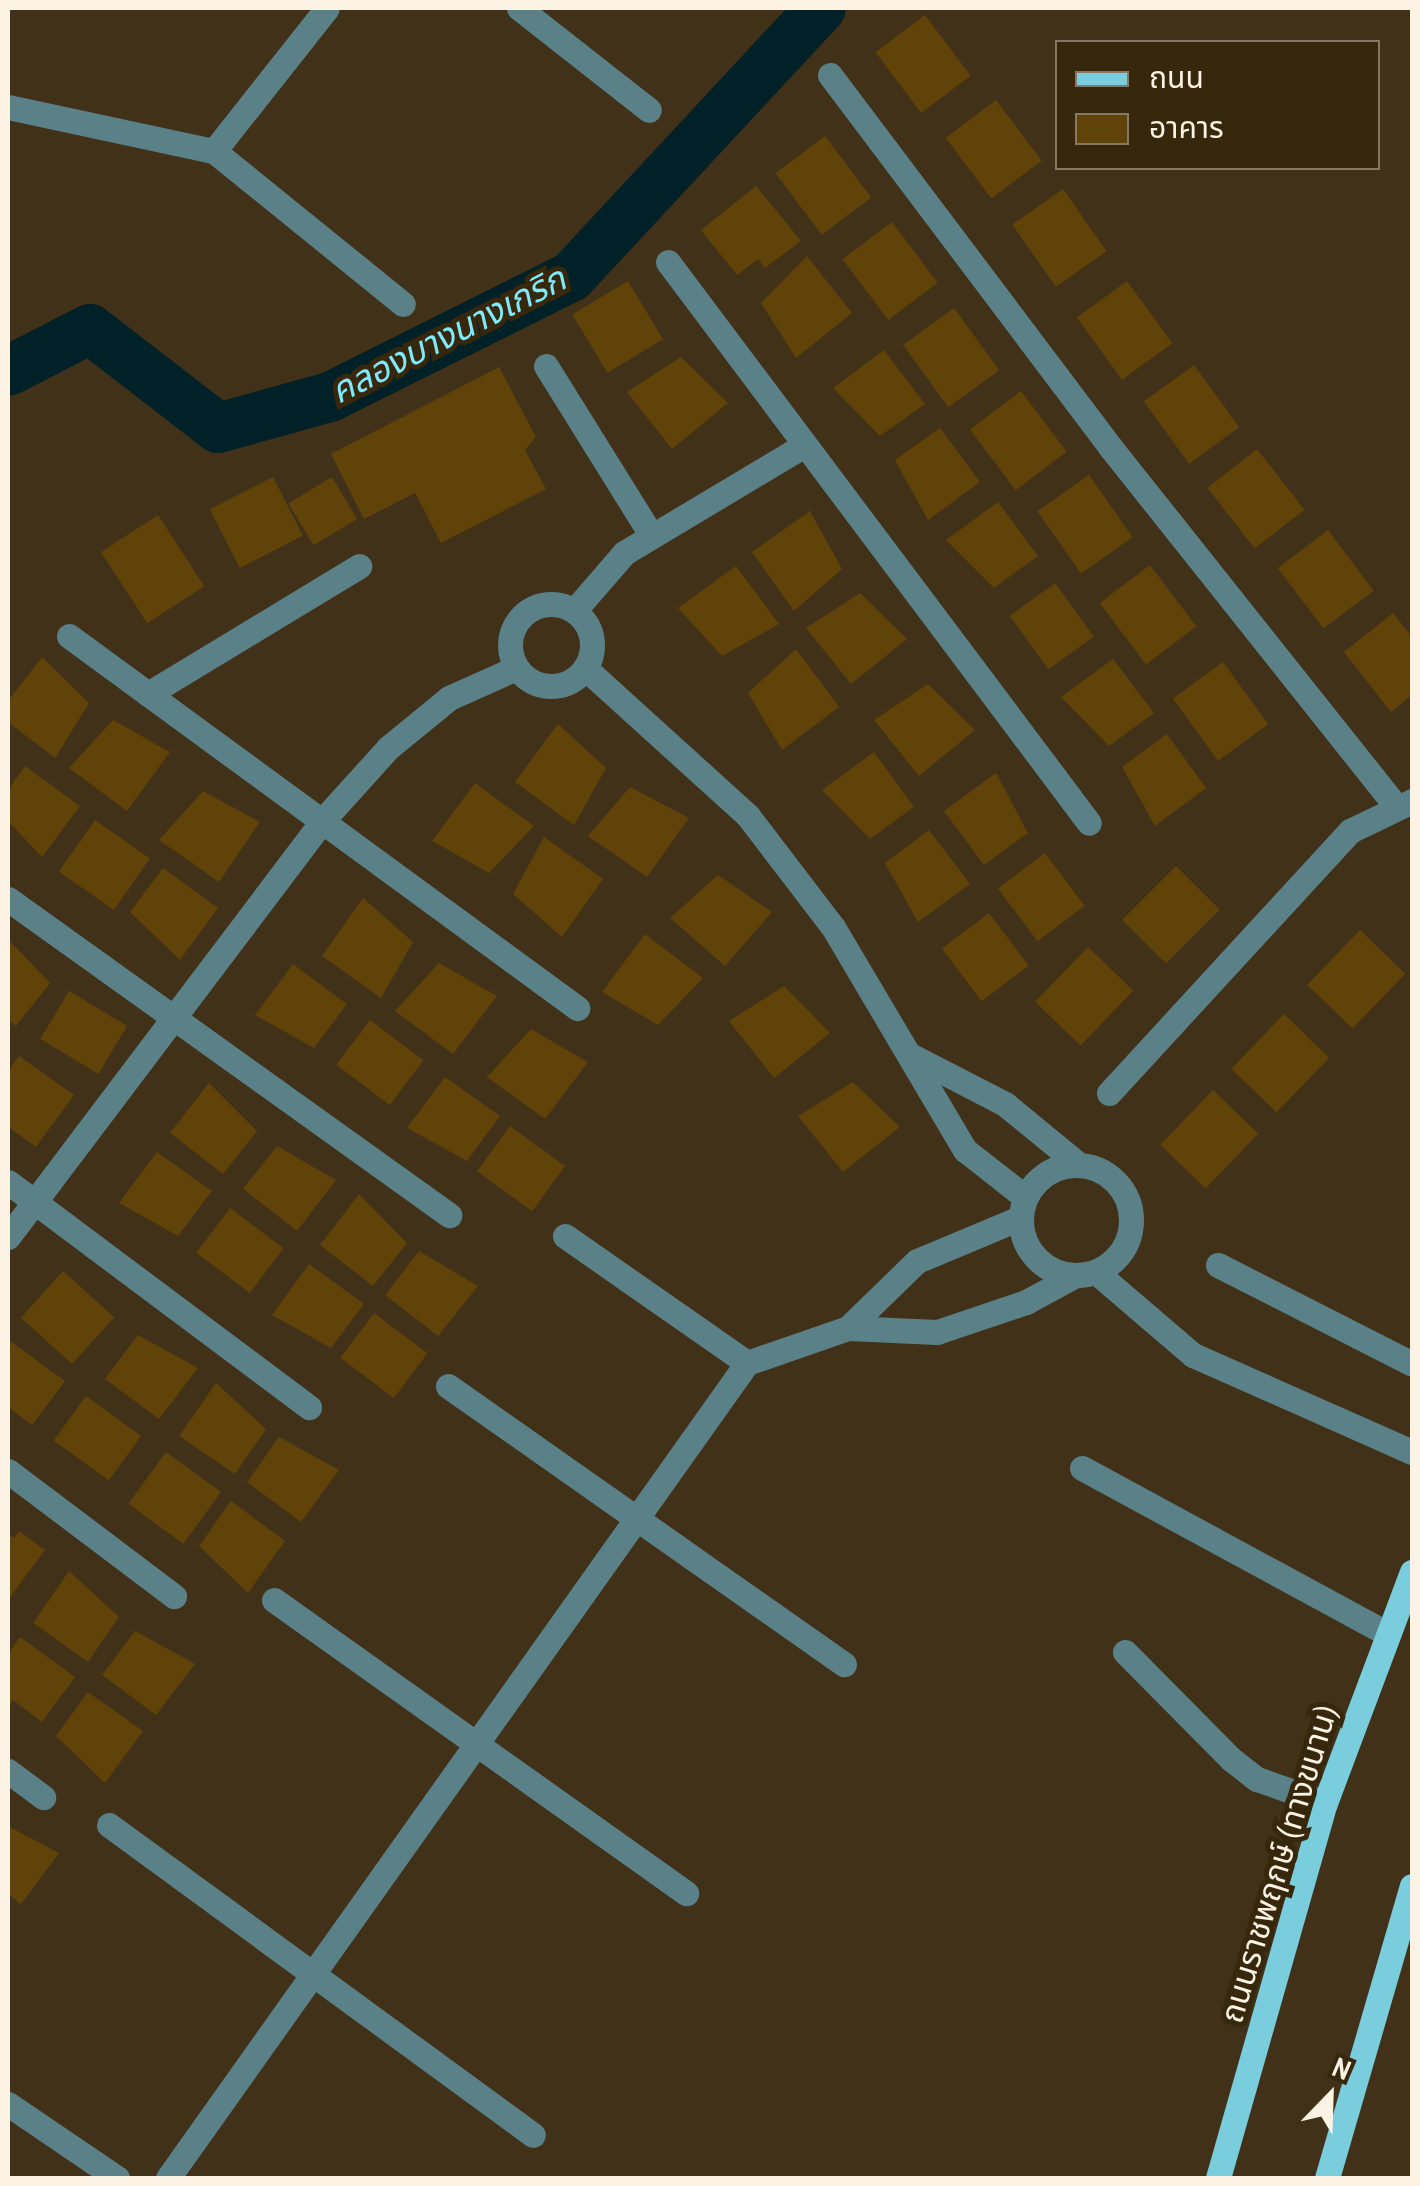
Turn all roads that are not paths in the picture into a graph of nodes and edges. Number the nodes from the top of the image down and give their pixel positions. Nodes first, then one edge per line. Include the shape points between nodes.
1 (326, 8) edge
2 (519, 8) edge
3 (830, 75) dead end
4 (8, 107) edge
5 (649, 110) dead end
6 (214, 152) junction
7 (668, 262) dead end
8 (403, 304) dead end
9 (546, 366) dead end
10 (801, 447) junction
11 (650, 535) junction
12 (359, 566) dead end
13 (574, 611) junction
14 (69, 636) dead end
15 (516, 668) junction
16 (585, 668) junction
17 (148, 694) junction
18 (1403, 802) edge
19 (323, 820) junction
20 (1090, 823) dead end
21 (8, 899) edge
22 (577, 1008) dead end
23 (169, 1016) junction
24 (912, 1056) junction
25 (1109, 1093) dead end
26 (1078, 1164) junction
27 (8, 1182) edge
28 (34, 1202) junction
29 (1023, 1208) junction
30 (449, 1215) dead end
31 (565, 1236) dead end
32 (8, 1237) edge
33 (1218, 1264) dead end
34 (1085, 1274) junction
35 (848, 1328) junction
36 (747, 1363) junction
37 (1412, 1364) edge
38 (448, 1386) dead end
39 (309, 1407) dead end
40 (1412, 1452) edge
41 (1082, 1468) dead end
42 (8, 1471) edge
43 (637, 1522) junction
44 (1412, 1572) edge
45 (174, 1596) dead end
46 (274, 1600) dead end
47 (1388, 1634) junction
48 (1125, 1652) dead end
49 (844, 1664) dead end
50 (477, 1745) junction
51 (8, 1771) edge
52 (43, 1798) dead end
53 (1326, 1804) junction
54 (109, 1825) dead end
55 (1412, 1886) edge
56 (686, 1893) dead end
57 (312, 1973) junction
58 (8, 2104) edge
59 (533, 2136) dead end
60 (116, 2178) edge
61 (168, 2178) edge
62 (1218, 2178) edge
63 (1326, 2178) edge

1 - 6 street
2 - 5 street
3 - 18 street via 1111,448
4 - 6 street
6 - 8 street
7 - 10 street
9 - 11 street
10 - 11 street
10 - 20 street
11 - 13 street via 604,571
12 - 17 street
13 - 15 street via 559,605 528,610 511,636
13 - 16 street via 591,637
14 - 17 street
15 - 16 street via 558,686
15 - 19 street via 449,698 388,748
16 - 24 street via 748,816 833,927
17 - 19 street
18 - 25 street via 1337,844
19 - 22 street
19 - 23 street
21 - 23 street
23 - 28 street
23 - 30 street
24 - 26 street via 1006,1104
24 - 29 street via 965,1150
26 - 29 street via 1056,1168
26 - 34 street via 1117,1183 1132,1222 1127,1243
27 - 28 street
28 - 32 street
28 - 39 street
29 - 34 street via 1035,1258
29 - 35 street via 917,1261
31 - 36 street
33 - 37 street
34 - 35 street via 937,1332
34 - 40 street via 1194,1355
35 - 36 street
36 - 43 street
38 - 43 street
41 - 47 street
42 - 45 street
43 - 49 street
43 - 50 street
44 - 47 main road, ถนนราชพฤกษ์ (ทางขนาน)
46 - 50 street
47 - 53 main road, ถนนราชพฤกษ์ (ทางขนาน)
48 - 53 street via 1231,1759 1257,1778
50 - 56 street
50 - 57 street
51 - 52 street
53 - 62 main road, ถนนราชพฤกษ์ (ทางขนาน)
54 - 57 street
55 - 63 main road
57 - 59 street
57 - 61 street
58 - 60 street

